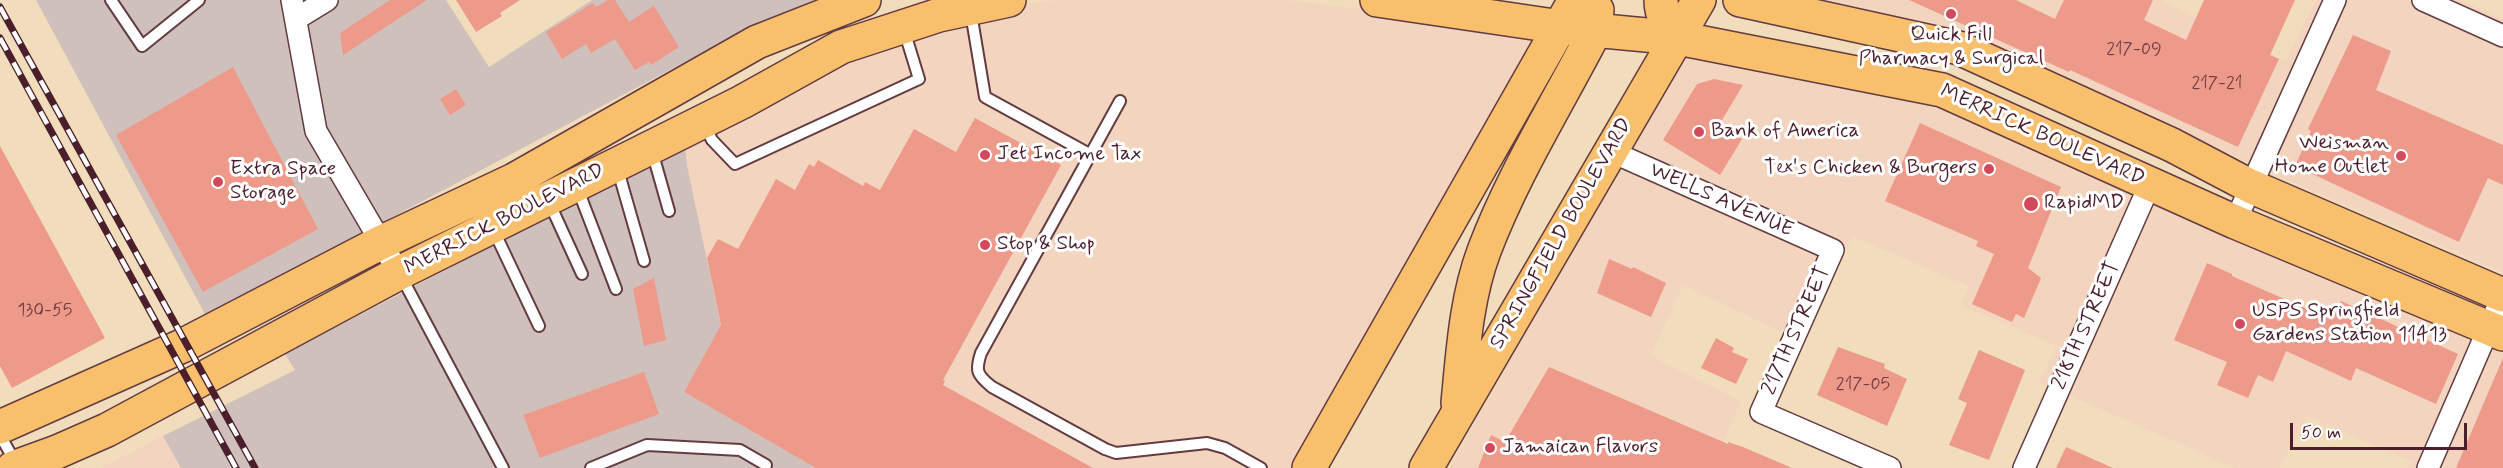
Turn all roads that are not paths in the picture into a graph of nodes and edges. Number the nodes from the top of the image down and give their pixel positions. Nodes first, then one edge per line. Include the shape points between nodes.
1 (111, 0) edge
2 (199, 0) edge
3 (327, 0) edge
4 (864, 0) edge
5 (1009, 0) edge
6 (1377, 0) edge
7 (1661, 0) edge
8 (1700, 0) edge
9 (1740, 0) edge
10 (2336, 0) edge
11 (2423, 0) edge
12 (971, 4) edge
13 (294, 9) edge
14 (1568, 14) edge
15 (1595, 15) edge
16 (904, 27) junction
17 (2503, 36) edge
18 (1678, 38) junction
19 (1120, 101) dead end
20 (703, 121) junction
21 (651, 147) junction
22 (1610, 151) junction
23 (1091, 155) junction
24 (616, 164) junction
25 (2150, 184) junction
26 (2250, 186) junction
27 (562, 191) junction
28 (669, 212) dead end
29 (2235, 222) junction
30 (492, 226) junction
31 (380, 243) junction
32 (1833, 250) joint
33 (644, 261) dead end
34 (399, 273) junction
35 (582, 274) dead end
36 (616, 289) dead end
37 (2503, 295) edge
38 (539, 326) dead end
39 (2496, 331) edge
40 (1457, 414) junction
41 (0, 427) edge
42 (0, 435) edge
43 (768, 467) edge
44 (16, 468) edge
45 (503, 468) edge
46 (591, 468) edge
47 (1261, 468) edge
48 (1309, 468) edge
49 (1426, 468) edge
50 (1890, 468) edge
51 (2024, 468) edge
52 (2428, 468) edge

1 - 2 lane via 142,46
3 - 13 street
4 - 31 main road, MERRICK BOULEVARD via 757,42 514,180
5 - 12 main road, MERRICK BOULEVARD
6 - 14 main road, MERRICK BOULEVARD
7 - 18 main road via 1667,25
8 - 18 main road, SPRINGFIELD BOULEVARD
9 - 26 main road via 1959,48
10 - 26 street
11 - 17 street
12 - 16 main road, MERRICK BOULEVARD
12 - 23 lane via 985,97
13 - 31 street via 316,131
14 - 15 main road, MERRICK BOULEVARD
14 - 48 main road
15 - 18 main road, MERRICK BOULEVARD
15 - 40 main road via 1483,252 1466,323
16 - 20 main road, MERRICK BOULEVARD via 841,47
16 - 20 lane via 919,79 735,164 712,140
18 - 22 main road, SPRINGFIELD BOULEVARD
18 - 25 main road, MERRICK BOULEVARD via 1942,90
19 - 23 lane
20 - 21 main road, MERRICK BOULEVARD
21 - 24 main road, MERRICK BOULEVARD
21 - 28 lane
22 - 32 street, WELLS AVENUE
22 - 40 main road, SPRINGFIELD BOULEVARD
23 - 47 lane via 981,353 979,377 1105,449 1123,453 1207,443 1225,448
24 - 27 main road, MERRICK BOULEVARD
24 - 33 lane
25 - 29 main road, MERRICK BOULEVARD
25 - 51 street, 218TH STREET
26 - 29 street
26 - 37 main road
27 - 30 main road, MERRICK BOULEVARD
27 - 35 lane
27 - 36 lane
29 - 39 main road, MERRICK BOULEVARD
30 - 34 main road, MERRICK BOULEVARD
30 - 38 lane
31 - 34 street
31 - 41 main road, MERRICK BOULEVARD via 182,346
32 - 50 street, 217TH STREET via 1761,412
34 - 44 main road, MERRICK BOULEVARD via 107,430
34 - 45 lane
37 - 39 street
39 - 52 street
40 - 49 main road, SPRINGFIELD BOULEVARD
42 - 44 lane
43 - 46 lane via 740,450 647,445

